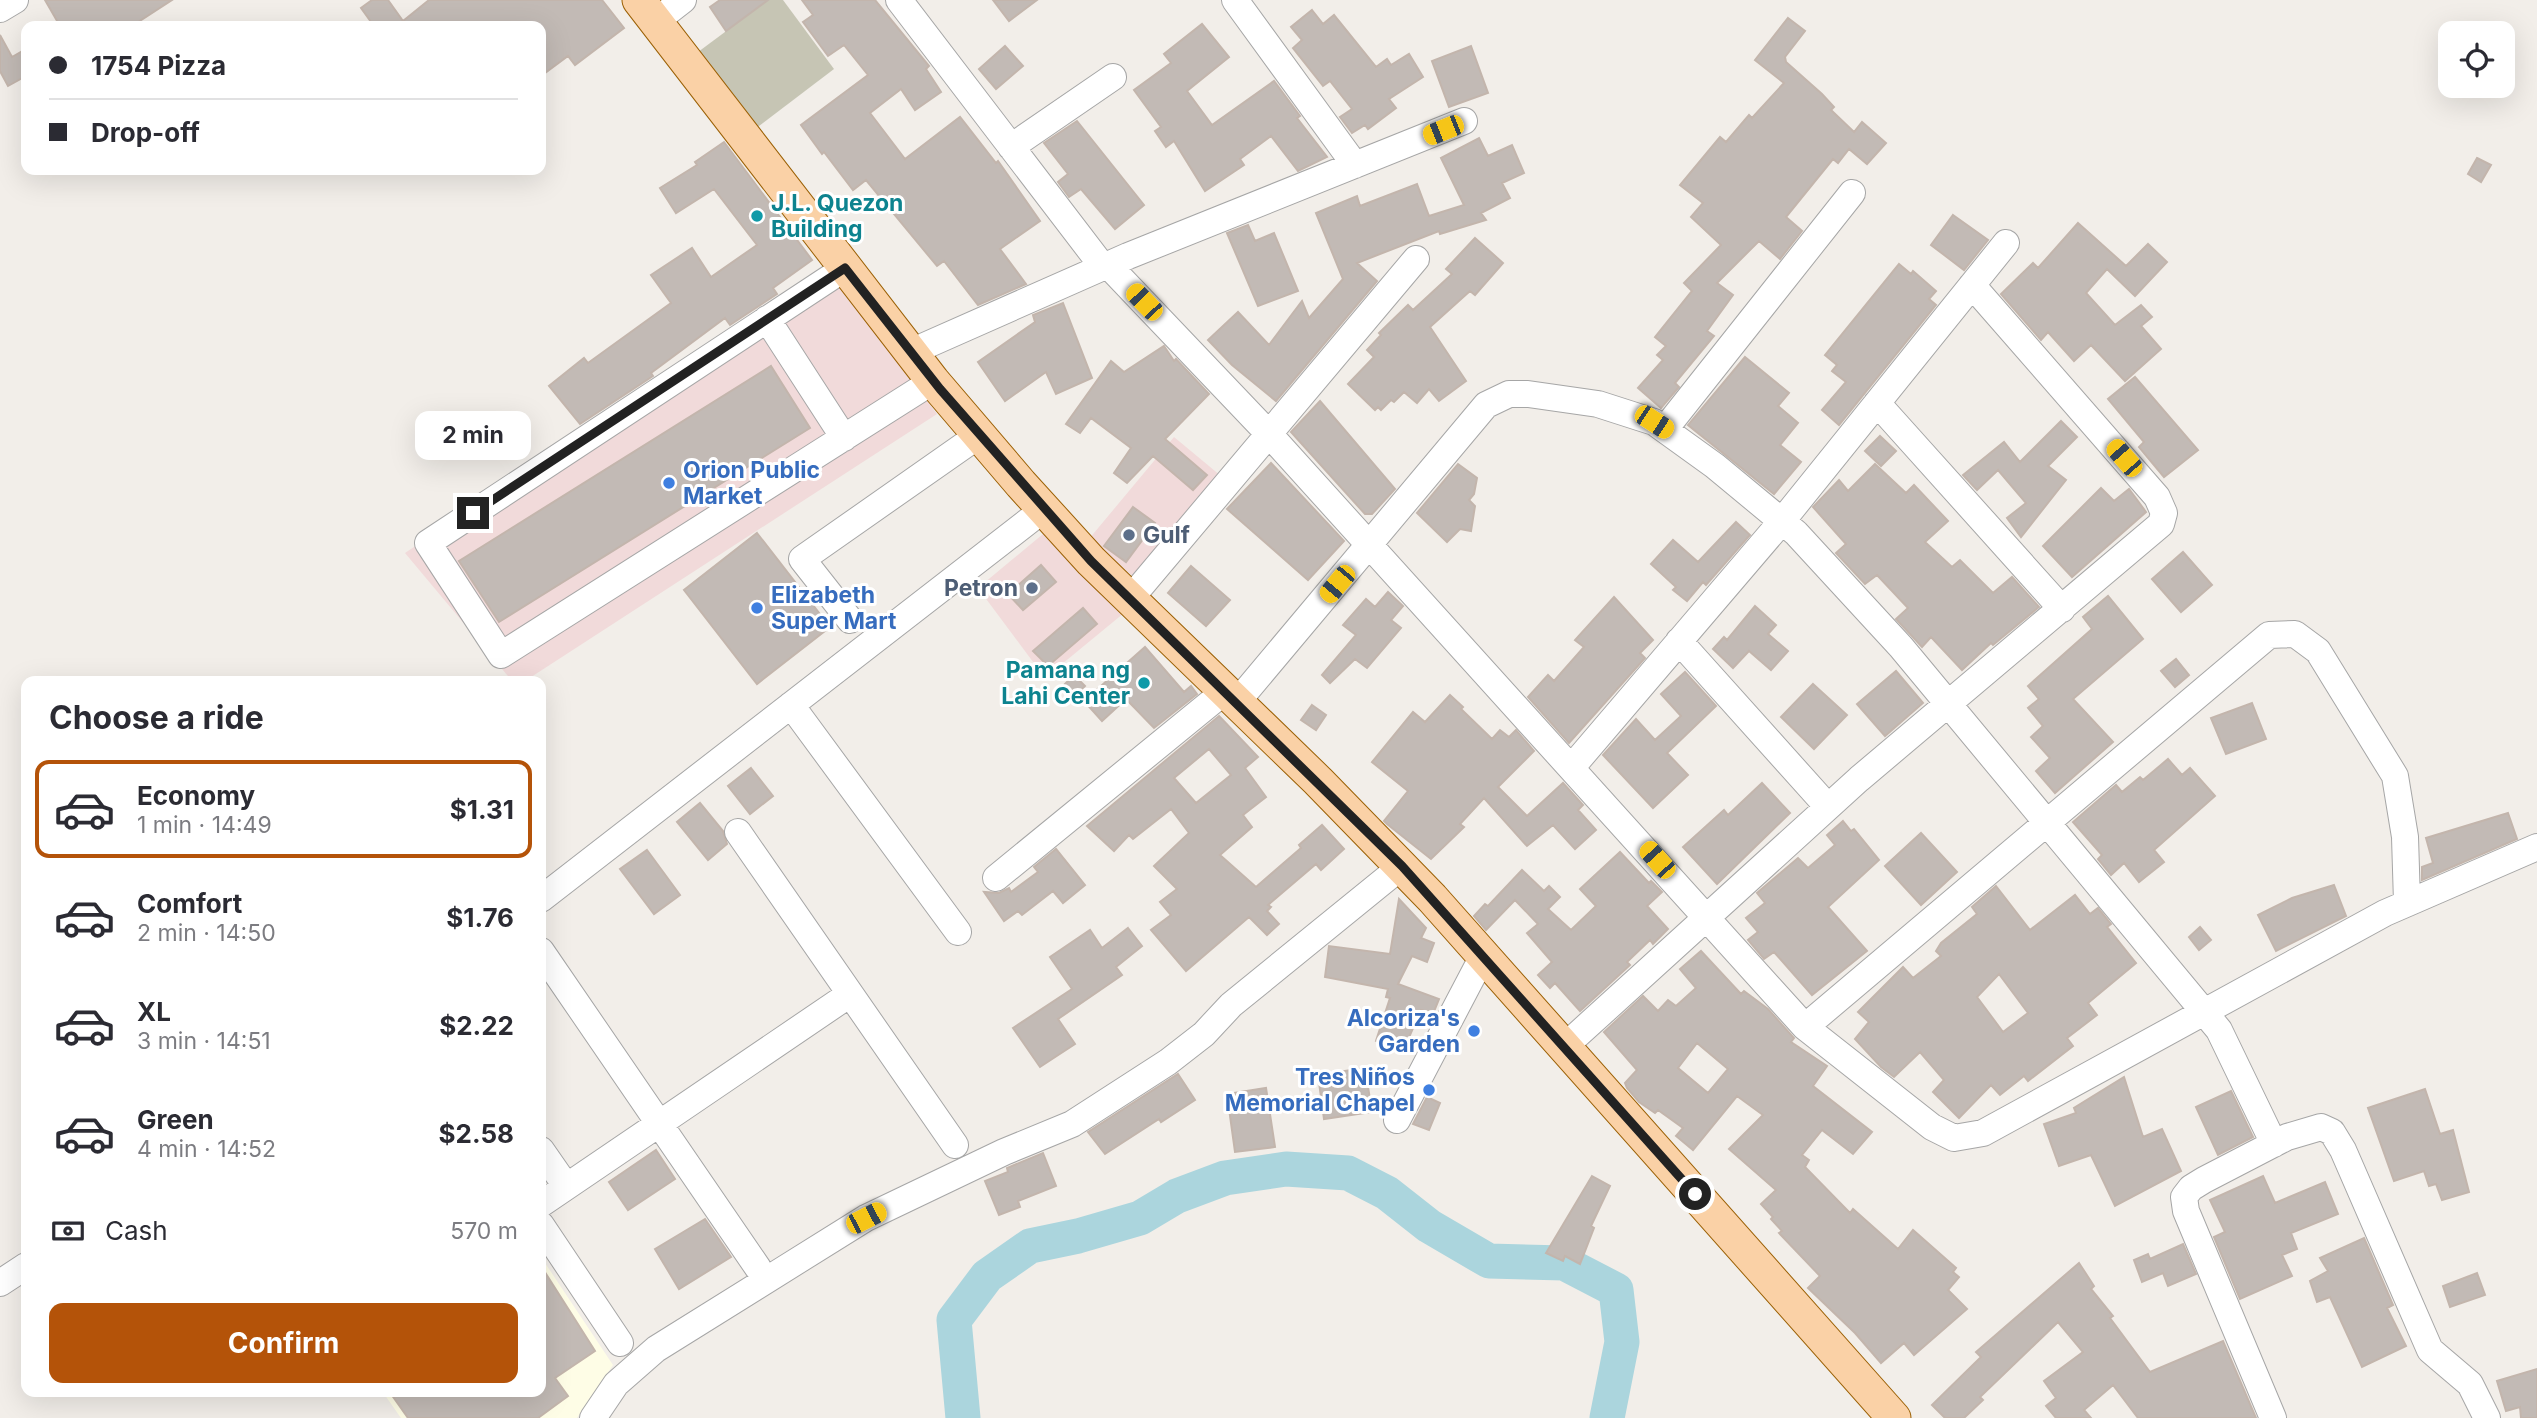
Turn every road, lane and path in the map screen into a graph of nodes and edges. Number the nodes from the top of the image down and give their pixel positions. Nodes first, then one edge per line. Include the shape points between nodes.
1 (15, 0) edge
2 (684, 0) edge
3 (899, 0) edge
4 (1247, 4) edge
5 (0, 9) edge
6 (648, 11) edge
7 (1113, 77) dead end
8 (1464, 121) dead end
9 (1011, 147) junction
10 (1356, 165) junction
11 (1852, 193) dead end
12 (2006, 243) dead end
13 (1416, 259) dead end
14 (1106, 266) junction
15 (845, 268) junction
16 (1972, 285) junction
17 (767, 319) junction
18 (911, 352) junction
19 (933, 381) junction
20 (1877, 403) junction
21 (1665, 429) junction
22 (1269, 434) junction
23 (979, 435) junction
24 (844, 438) junction
25 (1044, 509) junction
26 (1782, 521) junction
27 (1370, 544) junction
28 (1129, 599) junction
29 (2062, 609) junction
30 (850, 620) dead end
31 (1679, 640) junction
32 (1231, 697) junction
33 (1949, 704) junction
34 (791, 705) junction
35 (1572, 766) junction
36 (1828, 807) junction
37 (2048, 821) junction
38 (738, 832) dead end
39 (2537, 847) edge
40 (1402, 866) junction
41 (996, 878) dead end
42 (546, 896) edge
43 (2407, 902) junction
44 (1708, 916) junction
45 (958, 932) dead end
46 (1483, 956) junction
47 (546, 958) edge
48 (850, 994) junction
49 (2204, 1012) junction
50 (1805, 1027) junction
51 (1564, 1047) junction
52 (1397, 1120) dead end
53 (658, 1122) junction
54 (2274, 1144) junction
55 (955, 1145) dead end
56 (546, 1157) edge
57 (566, 1186) junction
58 (546, 1200) edge
59 (546, 1232) edge
60 (758, 1268) dead end
61 (21, 1269) edge
62 (0, 1283) edge
63 (620, 1343) dead end
64 (593, 1418) edge
65 (1894, 1418) edge
66 (2273, 1418) edge
67 (2487, 1418) edge

1 - 5 street
2 - 6 street
3 - 9 street
4 - 10 street
6 - 15 main road
7 - 9 street
8 - 10 street
9 - 14 street
10 - 14 street
11 - 21 street
12 - 16 street
13 - 22 street
14 - 18 street
14 - 22 street
15 - 17 street
15 - 18 main road
16 - 20 street
16 - 29 street via 2164,508 2164,518 2155,530
17 - 24 street
17 - 24 street via 428,543 501,655
18 - 19 main road
19 - 23 main road
19 - 24 street
20 - 26 street
20 - 29 street
21 - 26 street
21 - 27 street via 1598,404 1528,394 1502,396 1473,418
22 - 27 street
22 - 28 street
23 - 25 main road
23 - 30 street via 802,559
25 - 28 main road
25 - 34 street
26 - 31 street
26 - 33 street
27 - 32 street
27 - 35 street
28 - 32 main road
29 - 33 street
31 - 35 street
31 - 36 street
32 - 40 main road
32 - 41 street
33 - 36 street
33 - 37 street
34 - 42 street
34 - 45 street
35 - 44 street
36 - 44 street
37 - 43 street via 2269,635 2295,634 2318,651 2395,776 2405,836
37 - 49 street
37 - 50 street
38 - 48 street
39 - 43 street
40 - 46 main road
40 - 64 street via 1168,1062 1072,1124 866,1218 656,1349 616,1384
43 - 49 street
44 - 50 street
44 - 51 street
46 - 51 main road
46 - 52 street
47 - 53 street
48 - 53 street
48 - 55 street
49 - 50 street via 1983,1133 1964,1139 1932,1127
49 - 54 street via 2231,1051
51 - 65 main road
53 - 57 street
53 - 60 street
54 - 66 street via 2197,1184 2184,1197 2189,1219
54 - 67 street via 2321,1127 2337,1138 2430,1350 2470,1384
56 - 57 street
57 - 58 street
59 - 63 street
61 - 62 street

